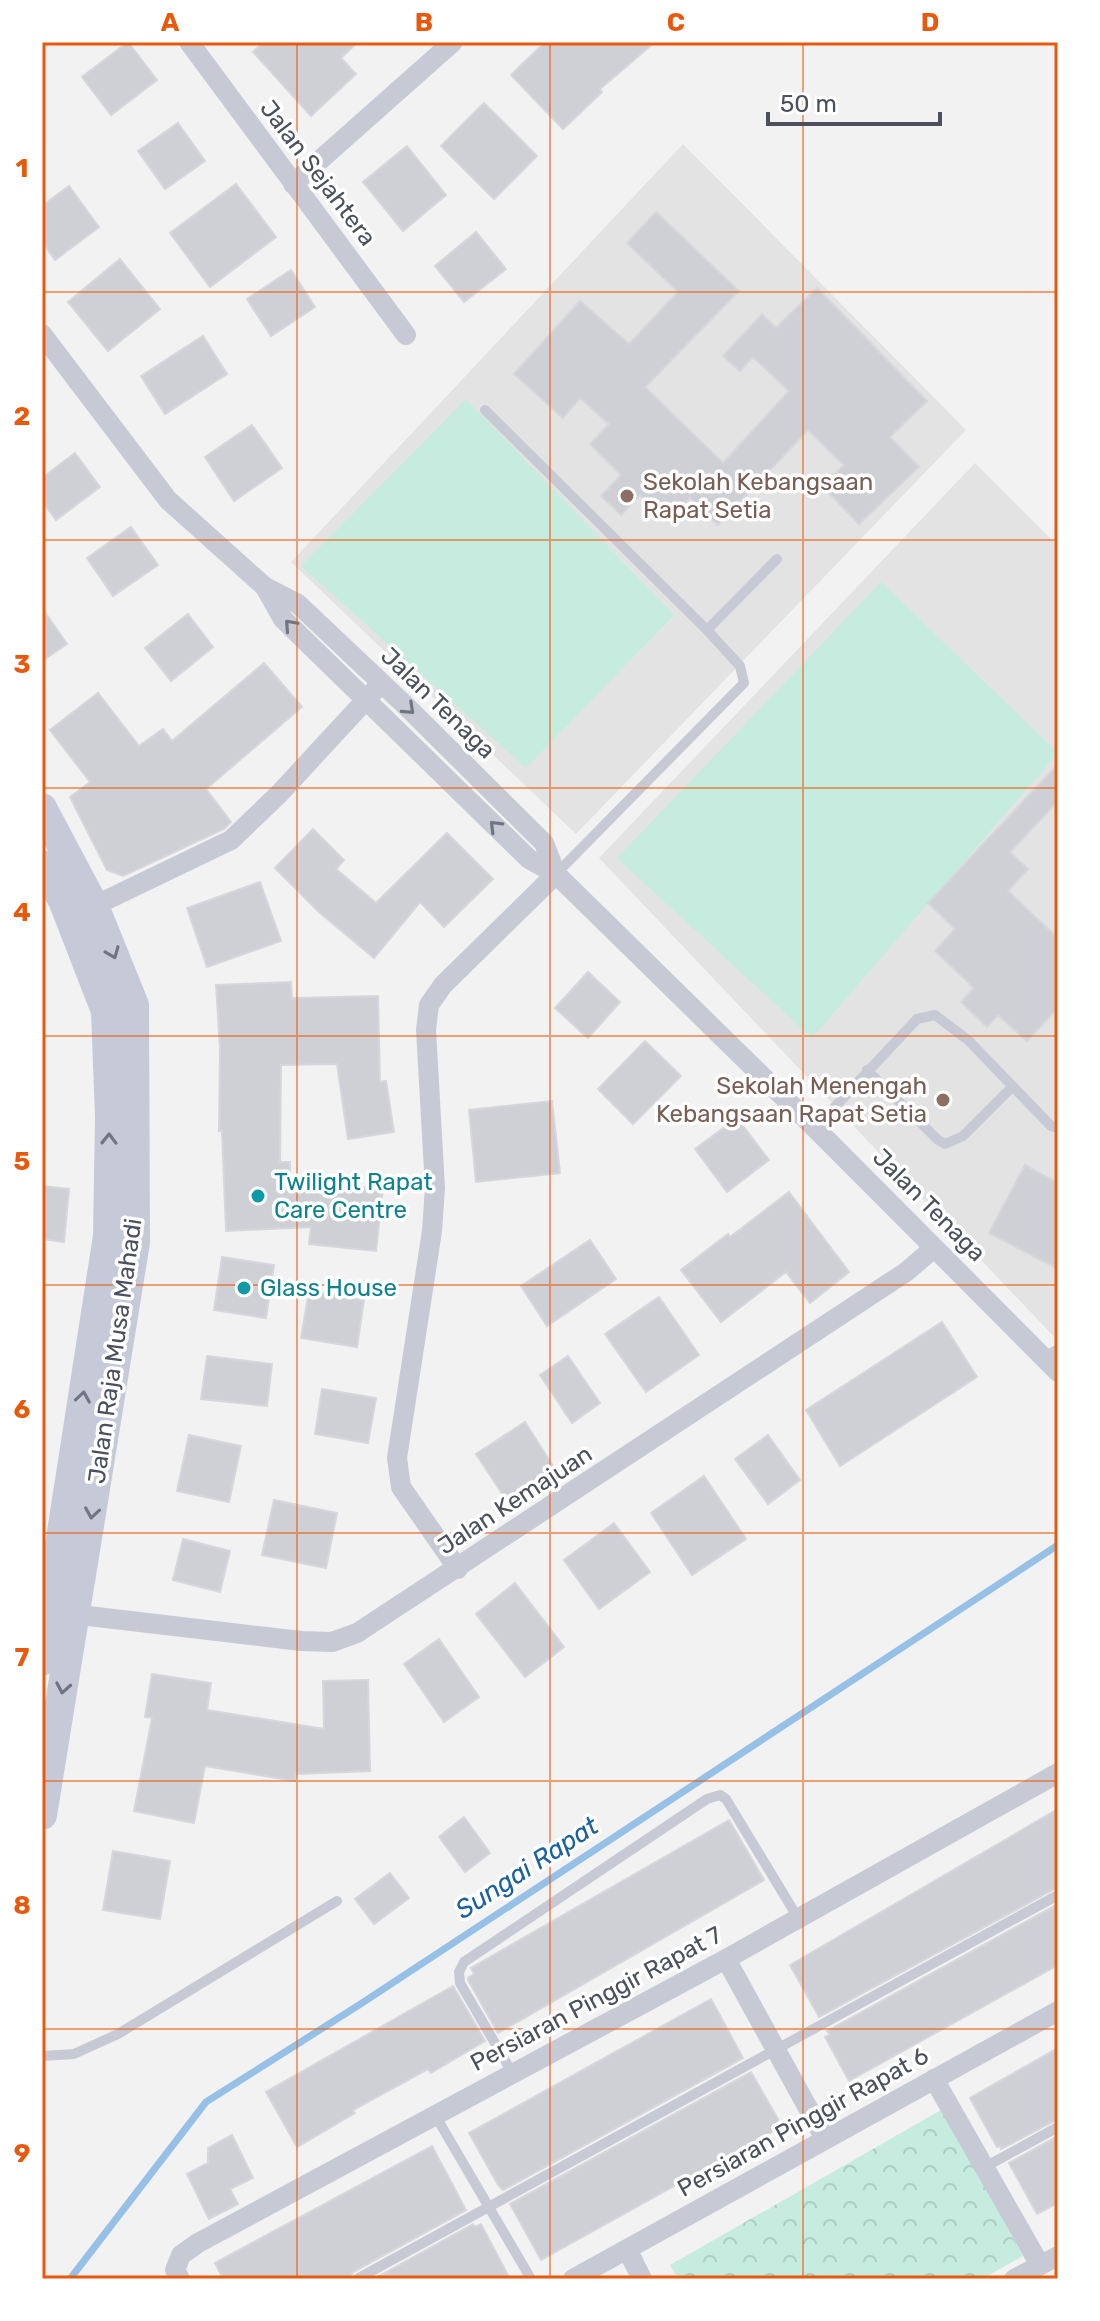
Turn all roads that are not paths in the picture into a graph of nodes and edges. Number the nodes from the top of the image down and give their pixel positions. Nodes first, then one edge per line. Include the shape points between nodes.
1 (189, 42) edge
2 (453, 42) edge
3 (293, 184) junction
4 (42, 334) edge
5 (406, 335) dead end
6 (485, 410) dead end
7 (777, 559) dead end
8 (265, 587) junction
9 (707, 630) junction
10 (336, 640) junction
11 (321, 656) junction
12 (381, 684) junction
13 (366, 700) junction
14 (446, 745) junction
15 (429, 762) junction
16 (484, 782) junction
17 (467, 798) junction
18 (42, 808) edge
19 (42, 865) edge
20 (556, 874) junction
21 (94, 906) junction
22 (867, 1070) junction
23 (1012, 1087) junction
24 (815, 1128) junction
25 (1058, 1128) edge
26 (934, 1248) junction
27 (1053, 1359) edge
28 (458, 1569) junction
29 (63, 1613) junction
30 (42, 1661) edge
31 (46, 1762) edge
32 (1058, 1773) edge
33 (42, 1815) edge
34 (1058, 1895) edge
35 (337, 1901) dead end
36 (798, 1918) junction
37 (726, 1959) junction
38 (1058, 2011) edge
39 (775, 2050) junction
40 (42, 2056) edge
41 (513, 2074) junction
42 (934, 2079) junction
43 (435, 2115) junction
44 (1058, 2127) edge
45 (825, 2139) junction
46 (985, 2167) junction
47 (489, 2207) junction
48 (627, 2249) junction
49 (1049, 2260) edge
50 (180, 2279) edge
51 (357, 2279) edge
52 (531, 2279) edge
53 (573, 2279) edge
54 (642, 2279) edge
55 (1014, 2279) edge

1 - 3 street, Jalan Sejahtera
2 - 3 street
3 - 5 street, Jalan Sejahtera
4 - 8 street, Jalan Tenaga via 168,500
6 - 9 lane
7 - 9 lane
8 - 10 street, Jalan Tenaga via 298,604
11 -> 8 street, Jalan Tenaga via 283,619
9 - 20 lane via 740,666 744,683
10 - 11 street
10 - 12 street, Jalan Tenaga
11 - 13 street, Jalan Tenaga
12 - 13 street
12 -> 14 street, Jalan Tenaga
13 - 15 street, Jalan Tenaga
13 - 21 street via 231,840
14 - 15 street
14 - 16 street, Jalan Tenaga
15 - 17 street, Jalan Tenaga
16 - 17 street
16 - 20 street, Jalan Tenaga via 544,843
20 -> 17 street, Jalan Tenaga via 529,859
18 - 21 main road, Jalan Raja Musa Mahadi
29 -> 19 main road, Jalan Raja Musa Mahadi via 108,1236 110,1117 106,1011 63,900
20 - 24 street, Jalan Tenaga
20 - 28 street via 429,1005 432,1231 397,1458 401,1487
21 -> 29 main road, Jalan Raja Musa Mahadi via 134,1005 135,1242
22 - 23 lane via 917,1019 935,1015 968,1040
22 - 23 lane via 945,1144 963,1136
22 - 24 lane
23 - 25 lane
24 - 26 street, Jalan Tenaga
26 - 27 street, Jalan Tenaga
26 - 28 street, Jalan Kemajuan via 906,1272
28 - 29 street, Jalan Kemajuan via 357,1633 332,1642
29 - 30 main road, Jalan Raja Musa Mahadi
29 -> 31 main road, Jalan Raja Musa Mahadi
31 - 33 main road, Jalan Raja Musa Mahadi
32 - 36 street, Persiaran Pinggir Rapat 7
34 - 39 lane
35 - 40 lane via 118,2034 74,2054
36 - 37 street, Persiaran Pinggir Rapat 7
36 - 41 lane via 726,1799 707,1799 464,1962 460,1983
37 - 39 street
37 - 41 street, Persiaran Pinggir Rapat 7
38 - 42 street, Persiaran Pinggir Rapat 6
39 - 45 street
39 - 47 lane
41 - 43 street, Persiaran Pinggir Rapat 7
42 - 45 street, Persiaran Pinggir Rapat 6
42 - 46 street
43 - 47 lane
43 - 50 street, Persiaran Pinggir Rapat 7 via 198,2243 181,2255 175,2270
44 - 46 lane
45 - 48 street, Persiaran Pinggir Rapat 6
46 - 49 street
47 - 51 lane
47 - 52 lane
48 - 53 street, Persiaran Pinggir Rapat 6
48 - 54 street
49 - 55 street

